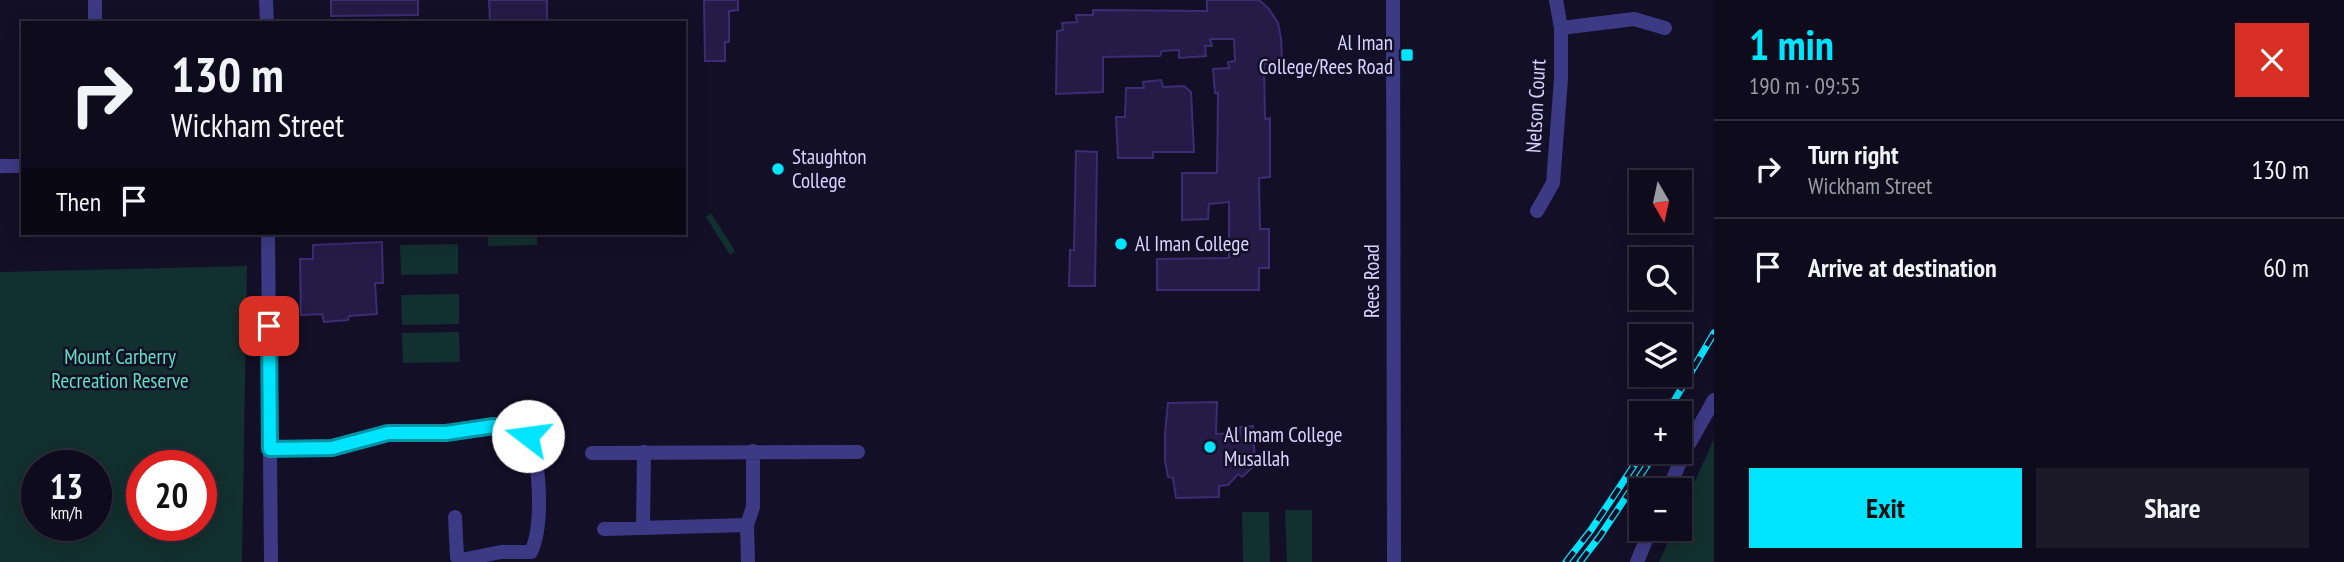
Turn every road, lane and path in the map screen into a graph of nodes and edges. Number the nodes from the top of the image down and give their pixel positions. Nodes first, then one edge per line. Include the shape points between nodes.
1 (95, 0) edge
2 (267, 0) edge
3 (1393, 0) edge
4 (1556, 0) edge
5 (95, 21) edge
6 (267, 21) edge
7 (1561, 28) junction
8 (1665, 28) dead end
9 (0, 166) edge
10 (21, 166) edge
11 (1537, 211) dead end
12 (268, 235) edge
13 (1714, 400) edge
14 (270, 449) junction
15 (644, 452) junction
16 (753, 452) junction
17 (858, 452) dead end
18 (592, 453) dead end
19 (1673, 478) edge
20 (455, 517) dead end
21 (747, 525) junction
22 (643, 528) junction
23 (604, 529) dead end
24 (1646, 541) edge
25 (271, 562) edge
26 (748, 562) edge
27 (1394, 562) edge
28 (1637, 562) edge

1 - 5 street
2 - 6 street
3 - 27 street, Rees Road
4 - 7 street, Nelson Court
7 - 8 street via 1634,19
7 - 11 street, Nelson Court via 1553,183
9 - 10 street
12 - 14 street
13 - 19 street
14 - 20 street via 332,448 388,433 446,433 494,426 528,436 534,446 538,480 537,539 531,552 457,557
14 - 25 street
15 - 16 street
15 - 18 street
15 - 22 street
16 - 17 street
16 - 21 street via 752,508
21 - 22 street
21 - 26 street
22 - 23 street
24 - 28 street

